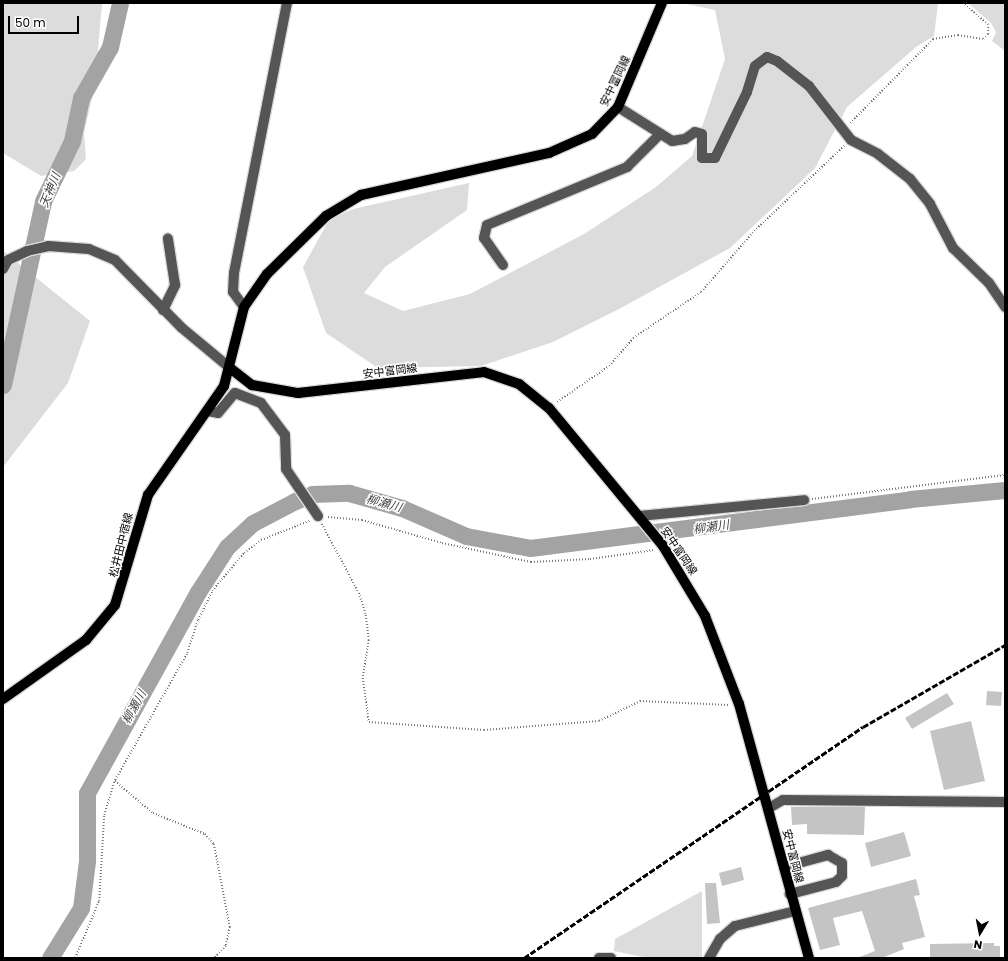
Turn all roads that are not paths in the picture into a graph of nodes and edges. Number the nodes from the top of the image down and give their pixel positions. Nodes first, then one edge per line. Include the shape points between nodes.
1 (287, 3) edge
2 (662, 3) edge
3 (618, 107) junction
4 (659, 135) junction
5 (168, 239) dead end
6 (503, 265) dead end
7 (3, 269) edge
8 (244, 307) junction
9 (1005, 307) edge
10 (163, 310) junction
11 (230, 368) junction
12 (208, 411) junction
13 (804, 500) road end
14 (319, 517) road end
15 (640, 517) junction
16 (3, 699) edge
17 (1005, 802) edge
18 (768, 808) junction
19 (784, 867) junction
20 (790, 894) junction
21 (795, 911) junction
22 (599, 958) edge
23 (611, 958) edge
24 (709, 958) edge
25 (809, 958) edge

1 - 8 street via 234,273 233,292
2 - 3 main road, 安中富岡線
3 - 4 street
3 - 8 main road, 安中富岡線 via 592,134 561,150 385,187 343,204 267,274
4 - 6 street via 627,167 487,225 484,238
4 - 9 street via 672,141 685,139 695,132 702,134 702,158 715,158 747,92 755,66 768,57 793,71 809,86 851,140 878,154 910,179 930,204 954,248 989,283
5 - 10 street via 174,285
7 - 10 street via 8,260 27,251 64,245 88,249 115,260
8 - 11 main road, 安中富岡線
10 - 11 street
11 - 12 main road, 松井田中宿線 via 224,386
11 - 15 main road, 安中富岡線 via 252,385 298,393 484,372 519,384 549,408
12 - 14 street via 218,413 234,393 260,403 283,430 285,466
12 - 16 main road, 松井田中宿線 via 148,495 125,579 103,622 86,640
13 - 15 street
15 - 18 main road, 安中富岡線 via 664,548 705,616 739,704
17 - 18 street via 783,800
18 - 19 main road, 安中富岡線
19 - 20 main road, 安中富岡線
19 - 20 street via 828,855 842,863 842,876 836,882
20 - 21 main road, 安中富岡線
21 - 24 street via 735,926 720,939
21 - 25 main road, 安中富岡線
22 - 23 street

